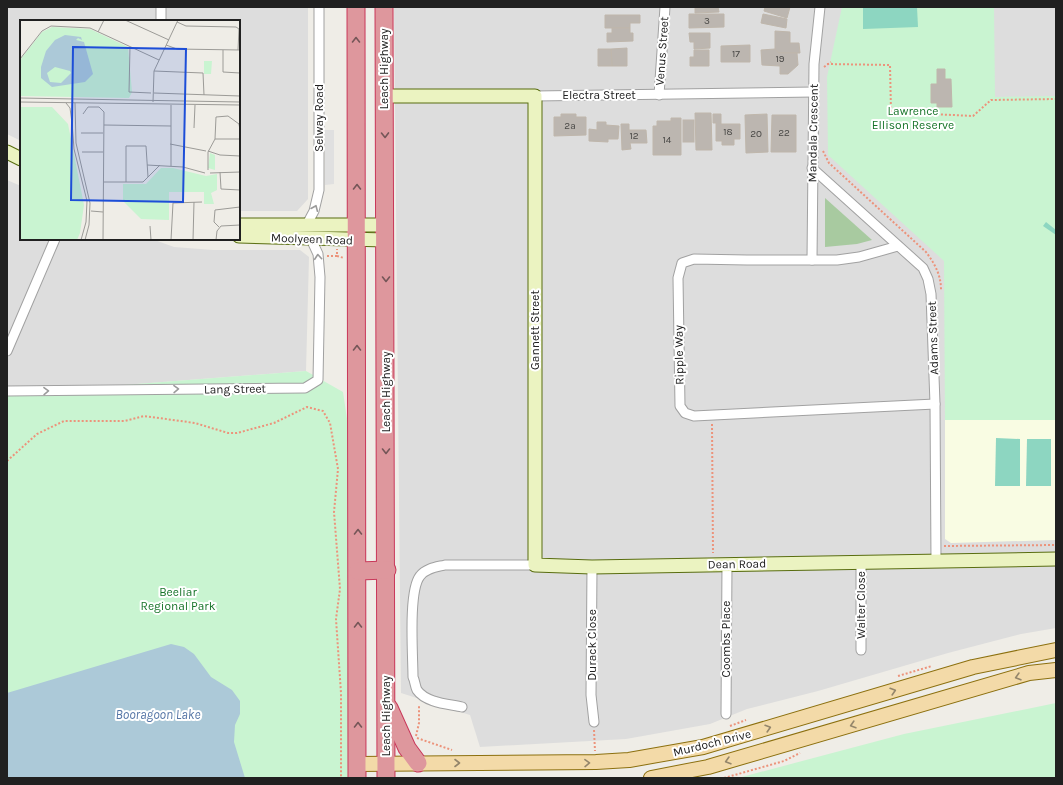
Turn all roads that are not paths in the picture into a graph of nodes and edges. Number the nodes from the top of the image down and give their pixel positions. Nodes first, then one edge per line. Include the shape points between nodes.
1 (161, 7) edge
2 (319, 7) edge
3 (356, 7) edge
4 (384, 7) edge
5 (665, 7) edge
6 (820, 7) edge
7 (161, 20) edge
8 (814, 92) junction
9 (659, 95) junction
10 (384, 96) junction
11 (535, 96) junction
12 (7, 152) edge
13 (20, 158) edge
14 (7, 162) edge
15 (20, 168) edge
16 (812, 168) junction
17 (240, 226) edge
18 (306, 226) junction
19 (357, 233) junction
20 (385, 233) junction
21 (240, 236) edge
22 (311, 239) junction
23 (55, 240) edge
24 (898, 246) junction
25 (812, 260) junction
26 (7, 351) edge
27 (7, 391) edge
28 (935, 404) junction
29 (1056, 559) edge
30 (936, 560) junction
31 (861, 561) junction
32 (727, 564) junction
33 (535, 565) junction
34 (592, 567) junction
35 (387, 570) junction
36 (358, 571) junction
37 (861, 650) dead end
38 (1056, 650) edge
39 (1056, 670) edge
40 (386, 702) junction
41 (462, 706) dead end
42 (726, 714) dead end
43 (594, 722) road end
44 (418, 763) junction
45 (357, 771) edge
46 (386, 771) edge
47 (651, 778) edge

1 - 7 street
18 -> 2 street, Selway Road via 316,207 319,190
19 -> 3 highway
4 - 10 highway, Leach Highway
5 - 9 street, Venus Street
6 - 8 street, Mandala Crescent
8 - 9 street, Electra Street
8 - 16 street, Mandala Crescent
9 - 11 street, Electra Street
10 - 11 street, Electra Street
10 -> 20 highway, Leach Highway
11 - 33 street, Gannett Street
12 - 13 street
14 - 15 street
16 - 24 street, Adams Street
16 - 25 street, Mandala Crescent
17 - 18 street, Moolyeen Road
18 - 19 street, Moolyeen Road
19 - 20 street, Moolyeen Road
19 - 22 street, Moolyeen Road
36 -> 19 highway
20 -> 35 highway, Leach Highway
21 - 22 street, Moolyeen Road
27 -> 22 street, Lang Street via 305,388 318,380 320,277 318,254
23 - 26 street
24 - 25 street, Ripple Way via 859,257
24 - 28 street, Adams Street via 923,268 928,279 931,294
25 - 28 street, Ripple Way via 694,259 682,263 678,278 680,406 685,413 712,416
28 - 30 street, Adams Street
29 - 30 street, Dean Road
30 - 31 street, Dean Road
31 - 32 street, Dean Road
31 - 37 street, Walter Close
32 - 34 street, Dean Road
32 - 42 street, Coombs Place
33 - 34 street, Dean Road
33 - 41 street, Dean Road via 445,565 431,568 420,576 413,596 414,677 417,690 436,701
34 - 43 street, Durack Close via 591,695
35 - 36 highway
35 - 40 highway, Leach Highway
45 -> 36 highway
44 -> 38 main road, Murdoch Drive via 596,762 665,755 703,747 973,667
39 -> 47 main road, Murdoch Drive via 1029,673 708,767
40 - 44 highway via 407,748
40 - 46 highway, Leach Highway
44 - 46 main road, Murdoch Drive
45 - 46 main road, Murdoch Drive

